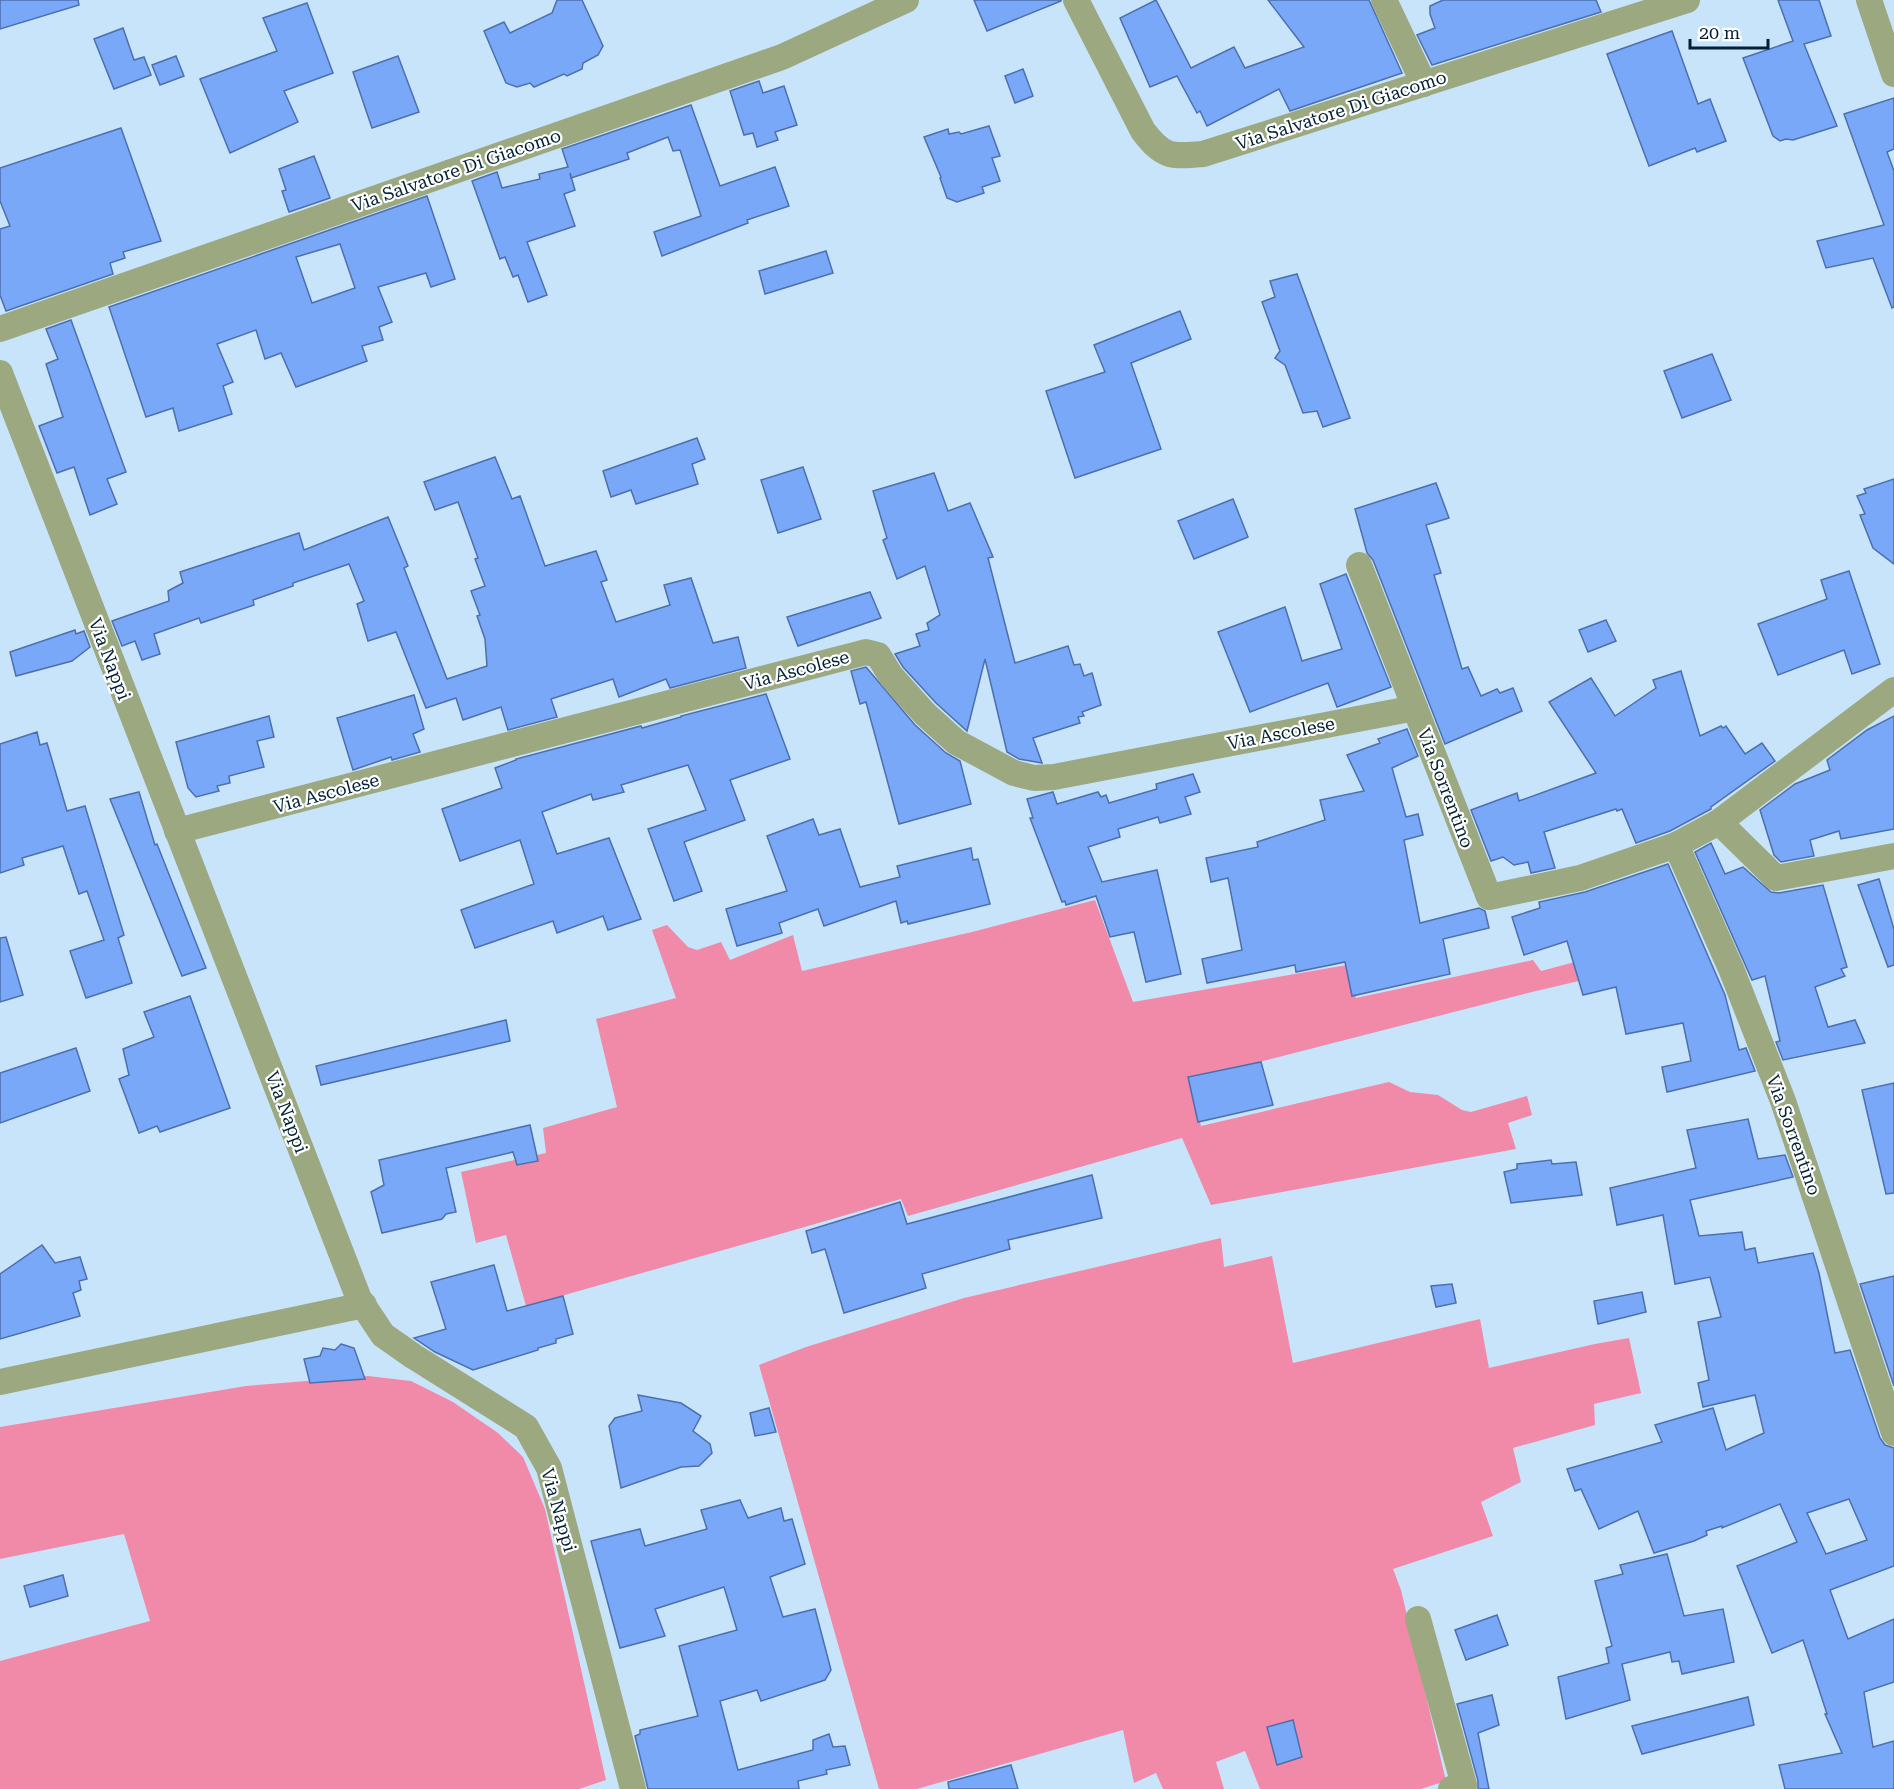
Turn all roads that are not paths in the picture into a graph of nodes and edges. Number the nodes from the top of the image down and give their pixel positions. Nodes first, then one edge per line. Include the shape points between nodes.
1 (906, 0) edge
2 (1076, 0) edge
3 (1384, 0) edge
4 (1687, 0) edge
5 (1869, 0) edge
6 (1894, 74) edge
7 (1424, 84) junction
8 (0, 329) edge
9 (0, 373) edge
10 (1359, 565) dead end
11 (1894, 690) edge
12 (1415, 708) junction
13 (1719, 822) junction
14 (177, 831) junction
15 (1676, 845) junction
16 (1894, 856) edge
17 (364, 1305) junction
18 (0, 1382) edge
19 (1894, 1433) edge
20 (1418, 1619) dead end
21 (633, 1789) edge
22 (1451, 1789) edge

1 - 8 street, Via Salvatore Di Giacomo via 782,57
2 - 7 street, Via Salvatore Di Giacomo via 1143,130 1165,154 1203,154
3 - 7 street
4 - 7 street, Via Salvatore Di Giacomo
5 - 6 street
9 - 14 street, Via Nappi
10 - 12 street, Via Sorrentino
11 - 13 street, Via Sorrentino
12 - 14 street, Via Ascolese via 1034,778 1014,773 956,742 925,714 878,655 866,652
12 - 15 street, Via Sorrentino via 1489,897 1580,878
13 - 15 street, Via Sorrentino
13 - 16 street via 1776,878
14 - 17 street, Via Nappi
15 - 19 street, Via Sorrentino via 1784,1101
17 - 18 street
17 - 21 street, Via Nappi via 383,1335 526,1427 549,1468
20 - 22 street via 1464,1785

